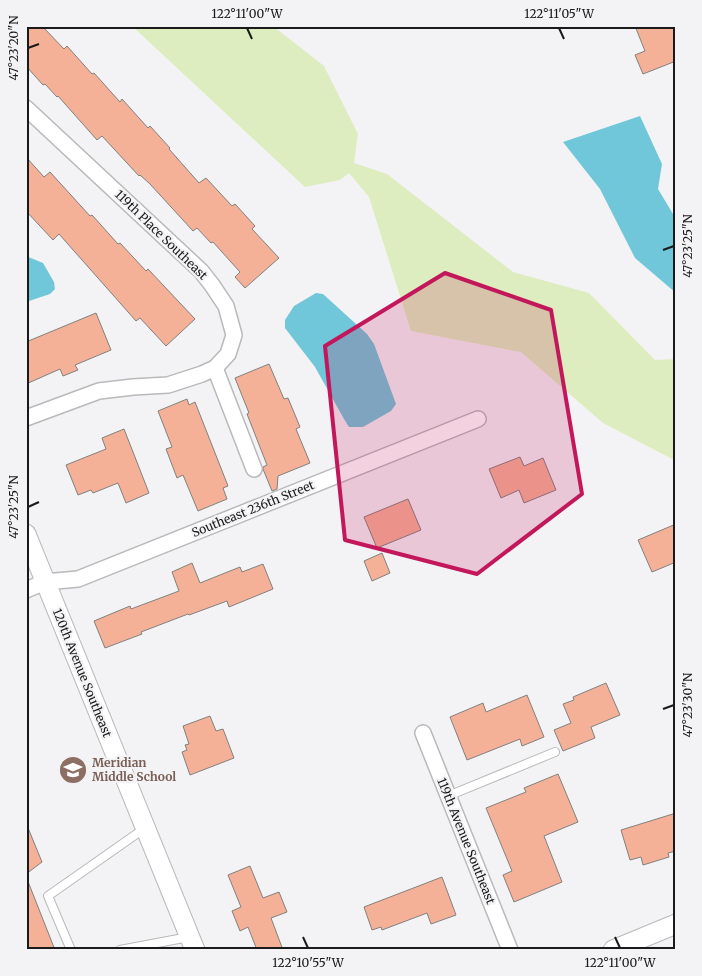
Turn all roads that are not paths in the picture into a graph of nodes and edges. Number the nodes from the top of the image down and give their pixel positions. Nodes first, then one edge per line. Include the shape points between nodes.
1 (26, 108) edge
2 (215, 368) junction
3 (26, 418) edge
4 (478, 419) dead end
5 (254, 469) dead end
6 (26, 534) edge
7 (45, 582) junction
8 (26, 590) edge
9 (423, 733) dead end
10 (555, 752) dead end
11 (448, 796) junction
12 (145, 828) junction
13 (676, 924) edge
14 (192, 943) edge
15 (645, 944) edge
16 (71, 950) edge
17 (120, 950) edge
18 (510, 950) edge
19 (613, 950) edge

1 - 2 street, 119th Place Southeast via 201,271 212,285 226,306 234,335 228,354
2 - 3 street via 168,385 99,391
2 - 5 street
4 - 7 street, Southeast 236th Street via 78,580
6 - 7 street, 120th Avenue Southeast
7 - 8 street, Southeast 236th Street
7 - 12 street, 120th Avenue Southeast
9 - 11 street, 119th Avenue Southeast
10 - 11 lane
11 - 18 street, 119th Avenue Southeast
12 - 14 street, 120th Avenue Southeast
12 - 16 lane via 48,896
13 - 15 street
14 - 17 lane
15 - 19 street

